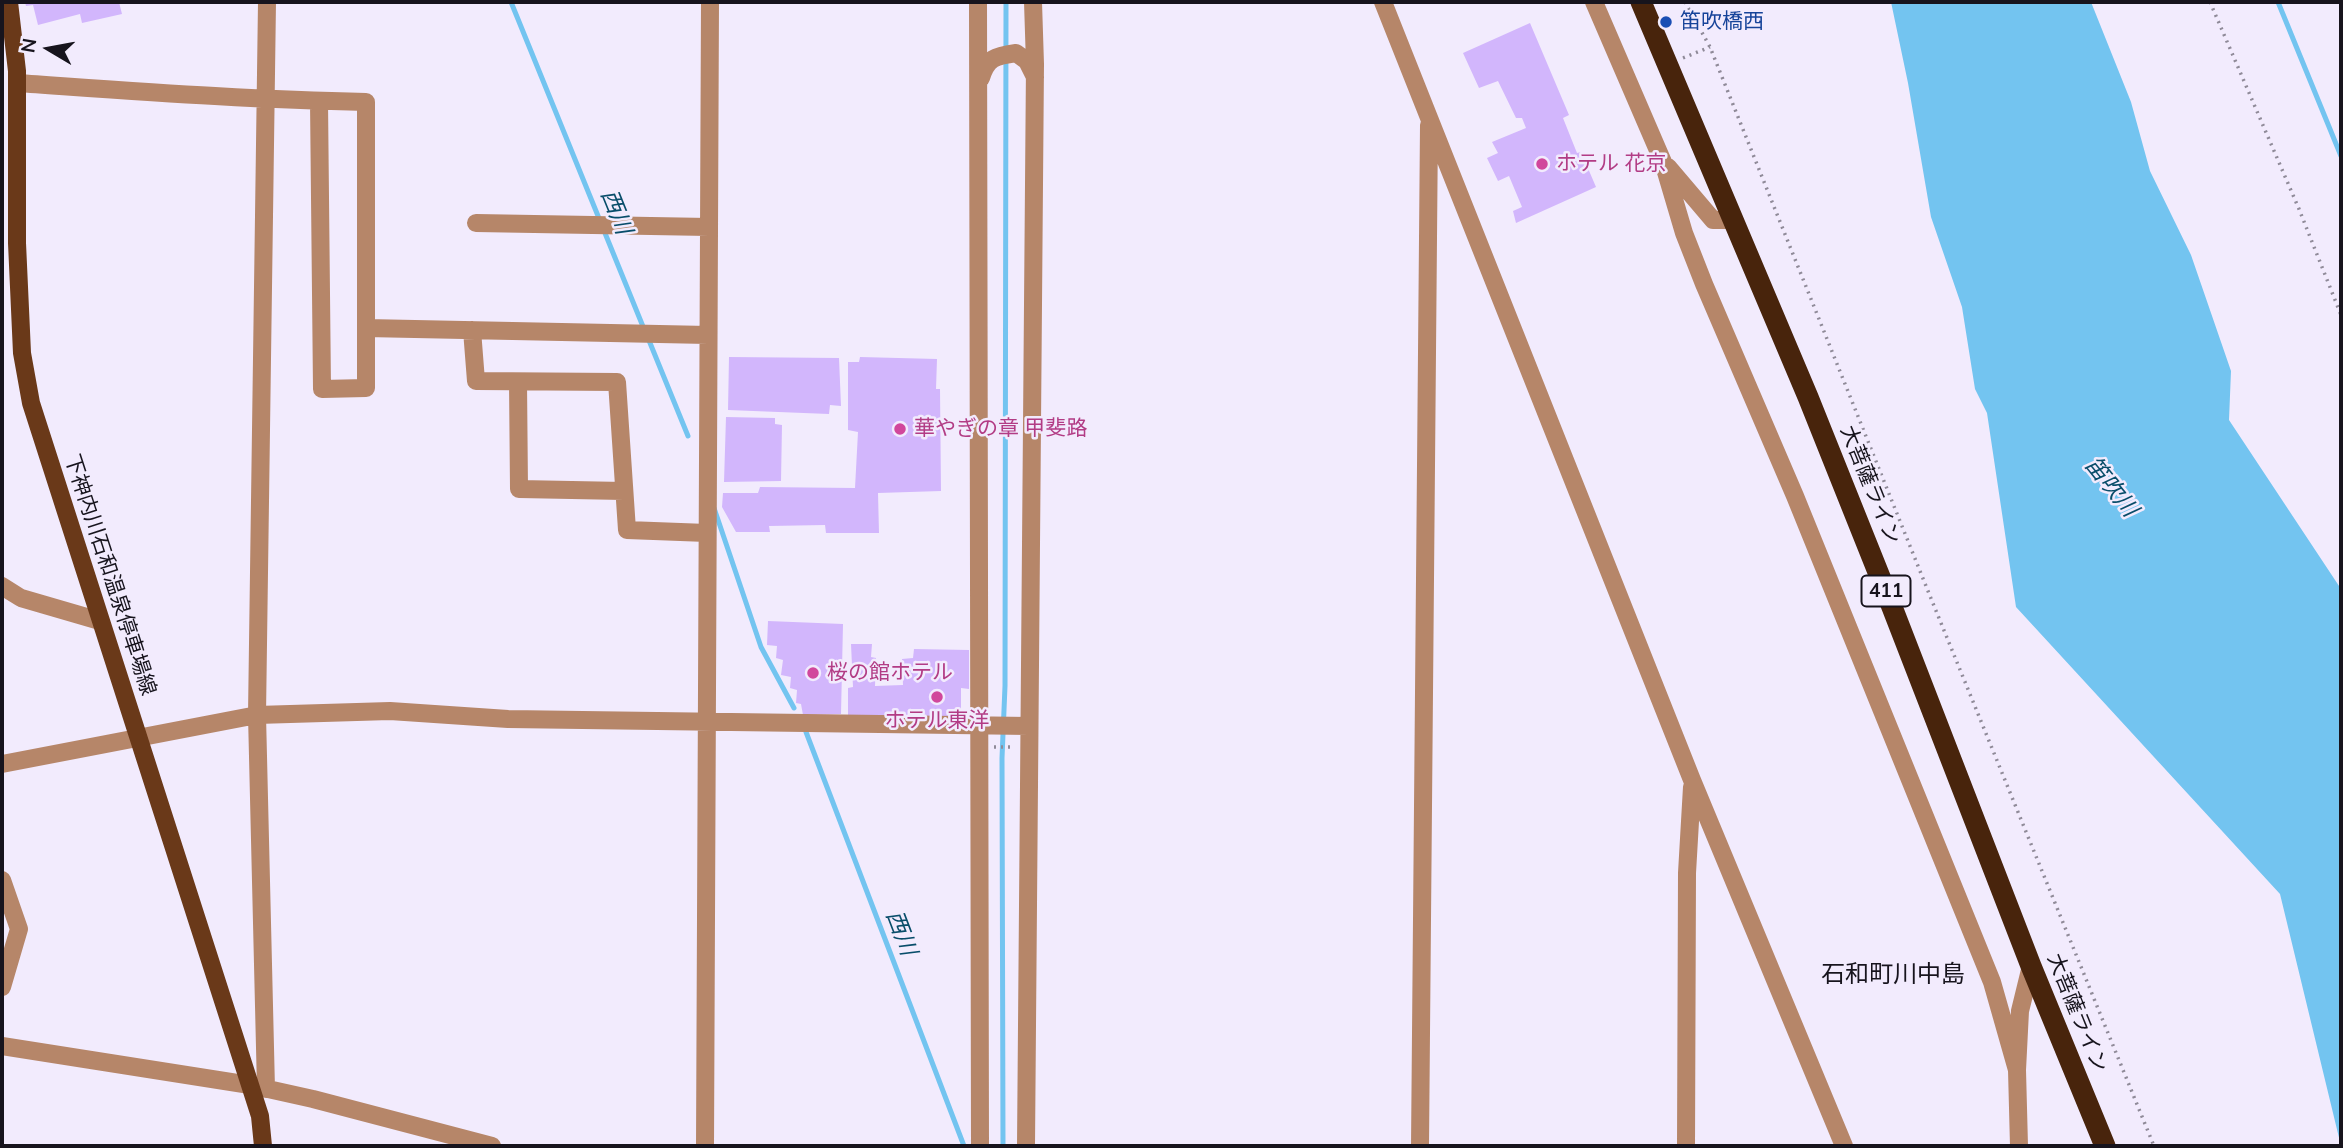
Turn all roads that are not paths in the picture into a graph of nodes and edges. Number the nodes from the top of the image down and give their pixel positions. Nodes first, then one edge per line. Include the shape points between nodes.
1 (9, 2) edge
2 (267, 2) edge
3 (710, 2) edge
4 (978, 2) edge
5 (1033, 2) edge
6 (1383, 2) edge
7 (1594, 2) edge
8 (1641, 2) edge
9 (1035, 77) junction
10 (17, 83) junction
11 (979, 85) junction
12 (266, 100) junction
13 (319, 101) junction
14 (1430, 115) junction
15 (1663, 162) junction
16 (1734, 220) junction
17 (476, 223) dead end
18 (709, 227) junction
19 (366, 328) junction
20 (472, 330) junction
21 (708, 335) junction
22 (518, 382) junction
23 (624, 491) junction
24 (708, 533) junction
25 (2, 586) edge
26 (100, 621) junction
27 (257, 715) junction
28 (707, 721) junction
29 (979, 724) junction
30 (1029, 726) junction
31 (138, 737) junction
32 (2, 764) edge
33 (1692, 780) junction
34 (2, 880) edge
35 (2031, 966) junction
36 (2, 986) edge
37 (2, 1045) edge
38 (2017, 1070) junction
39 (258, 1087) junction
40 (263, 1146) edge
41 (492, 1146) edge
42 (705, 1146) edge
43 (980, 1146) edge
44 (1026, 1146) edge
45 (1420, 1146) edge
46 (1686, 1146) edge
47 (1844, 1146) edge
48 (2019, 1146) edge
49 (2105, 1146) edge

1 - 10 main road, 下神内川石和温泉停車場線
2 - 12 street
3 - 18 street
4 - 11 street
5 - 9 street
6 - 14 street
7 - 15 street
8 - 16 highway, 大菩薩ライン / 411
9 - 11 street via 1027,61 1016,53 998,56 985,65
9 - 30 street
10 - 12 street
10 - 26 main road, 下神内川石和温泉停車場線 via 22,353 31,404
11 - 29 street
12 - 13 street
12 - 27 street
13 - 19 street via 366,103
13 - 19 street via 322,389 366,388
14 - 33 street
14 - 45 street
15 - 16 street via 1713,219
15 - 38 street via 1704,284 1992,982
16 - 35 highway, 大菩薩ライン / 411 via 1888,595
17 - 18 street
18 - 21 street
19 - 20 street
20 - 21 street
20 - 22 street via 476,381
21 - 24 street
22 - 23 street via 617,382
22 - 23 street via 519,489
23 - 24 street via 627,530
24 - 28 street
25 - 26 street via 21,598
26 - 31 main road, 下神内川石和温泉停車場線
27 - 28 street via 390,711 508,719
27 - 31 street
27 - 39 street
28 - 29 street
28 - 42 street
29 - 30 street
29 - 43 street
30 - 44 street
31 - 32 street
31 - 39 main road, 下神内川石和温泉停車場線
33 - 46 street
33 - 47 street
34 - 36 street via 19,929
35 - 38 street via 2020,1011
35 - 49 highway, 大菩薩ライン / 411
37 - 39 street
38 - 48 street
39 - 40 main road, 下神内川石和温泉停車場線
39 - 41 street

